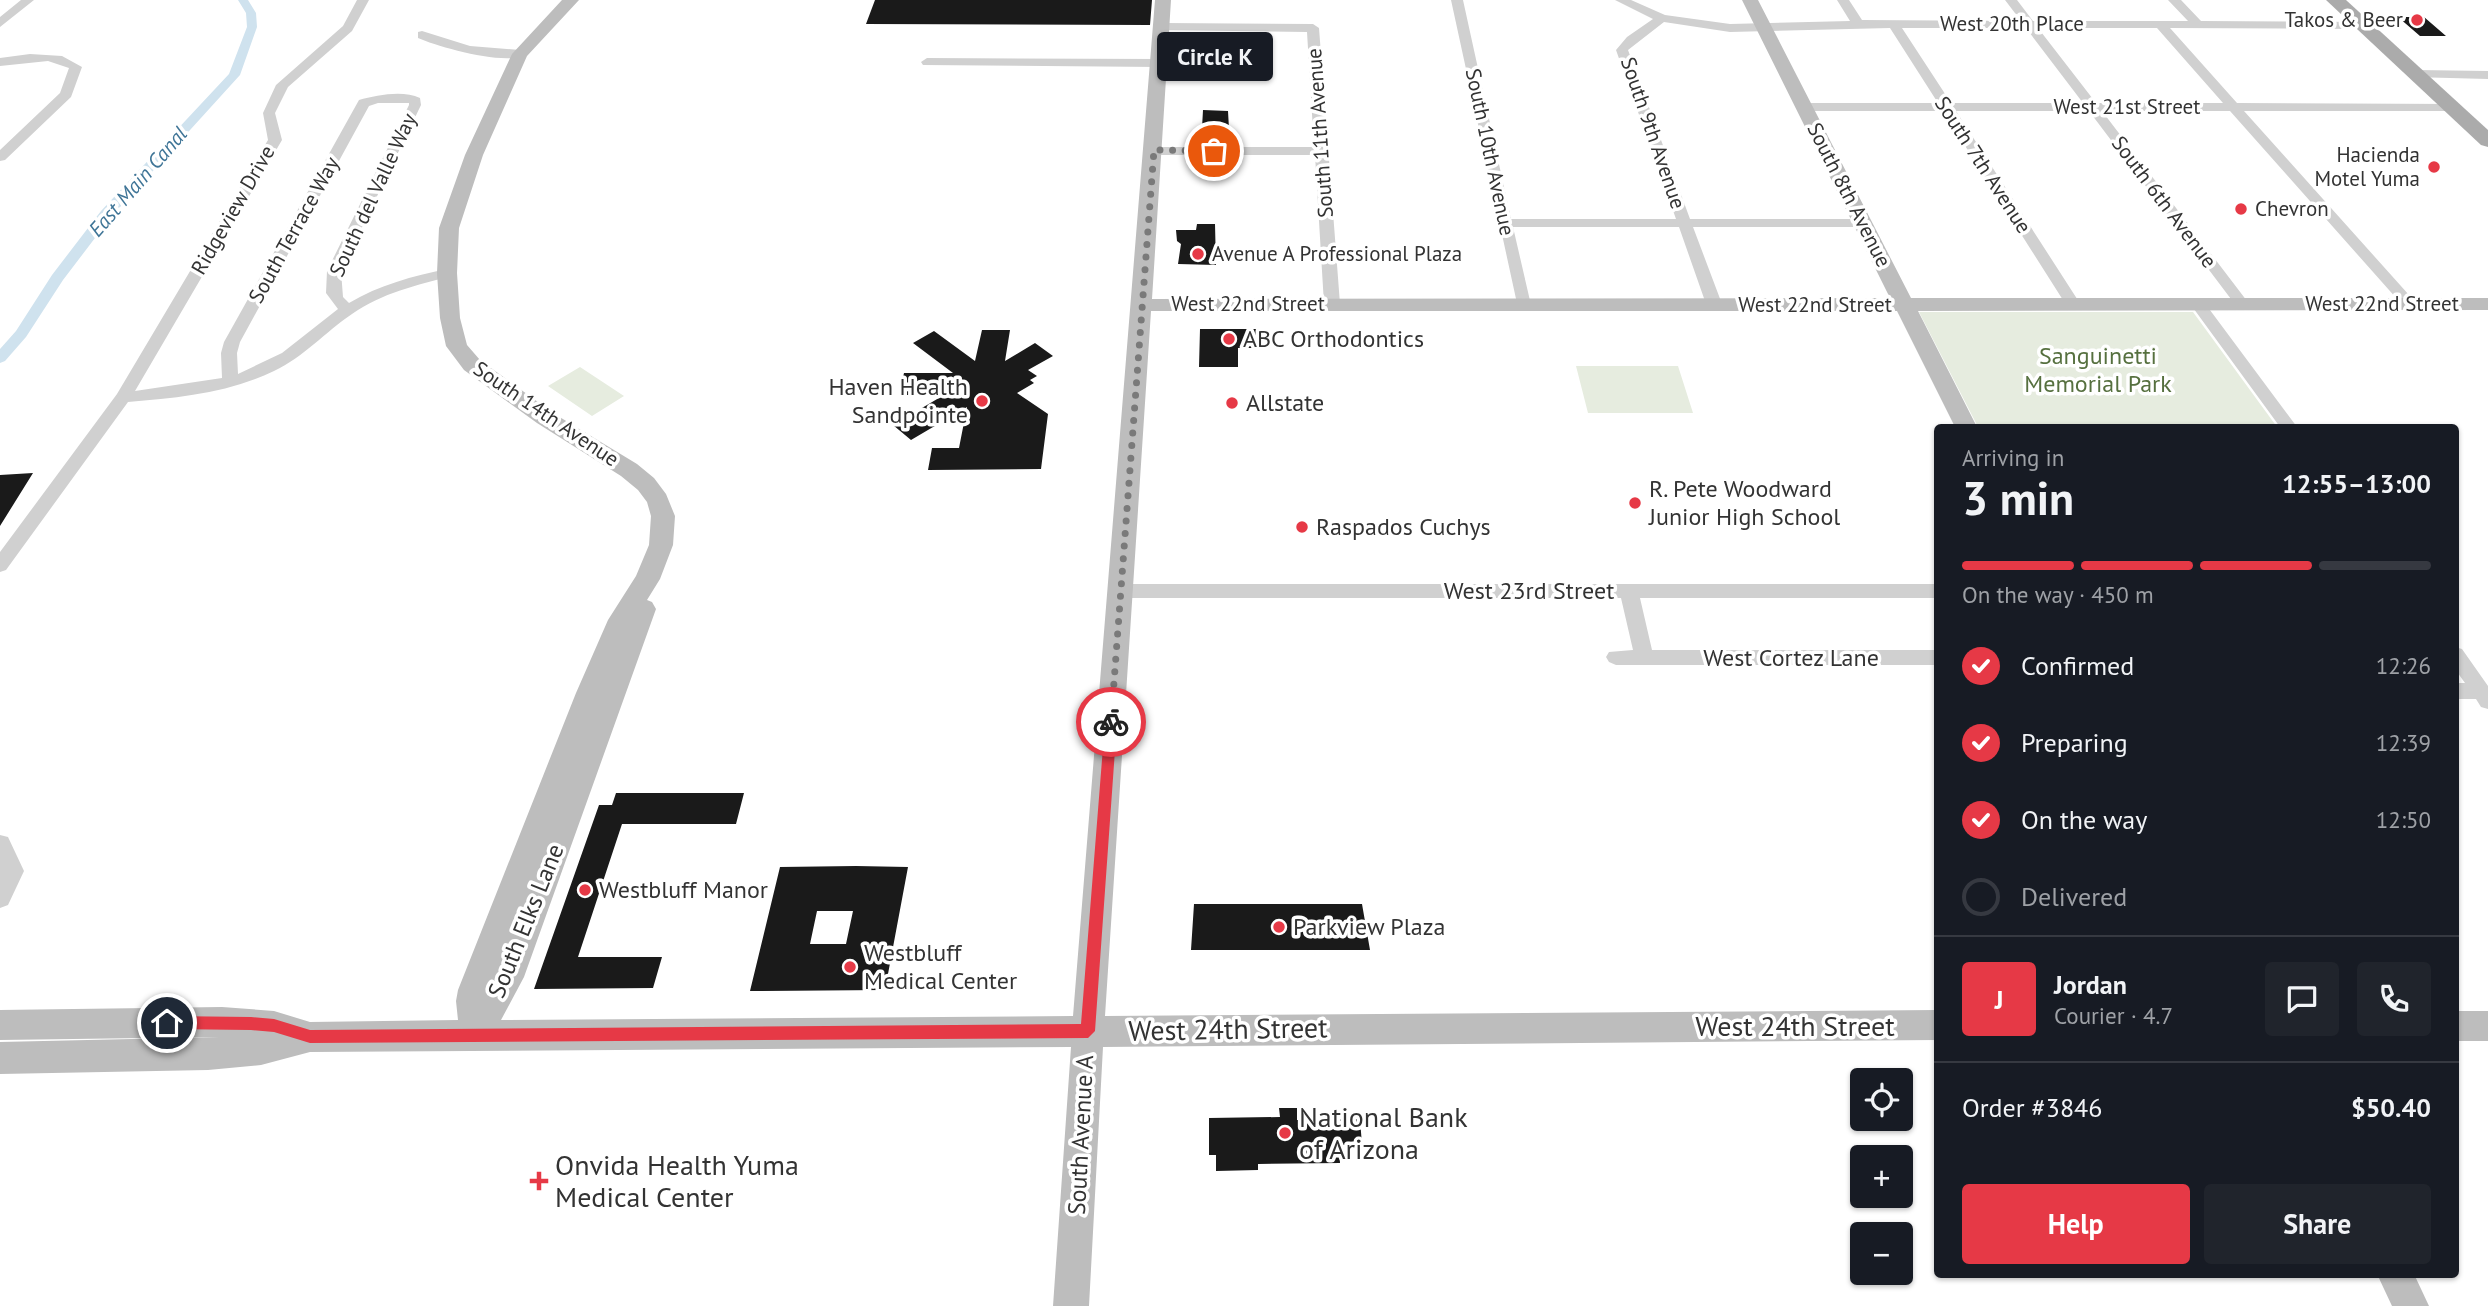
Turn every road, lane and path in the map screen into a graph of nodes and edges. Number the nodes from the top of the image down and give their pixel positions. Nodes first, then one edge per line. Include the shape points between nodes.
1 (28, 0) edge
2 (363, 0) edge
3 (571, 0) edge
4 (1163, 0) edge
5 (1457, 0) edge
6 (1621, 0) edge
7 (1749, 0) edge
8 (1843, 0) edge
9 (2011, 0) edge
10 (2174, 0) edge
11 (2336, 0) edge
12 (1662, 18) junction
13 (0, 23) edge
14 (2159, 23) junction
15 (2196, 23) junction
16 (1858, 24) junction
17 (1894, 24) junction
18 (2029, 24) junction
19 (1762, 25) junction
20 (2362, 25) junction
21 (1162, 27) junction
22 (422, 35) dead end
23 (520, 54) junction
24 (0, 62) edge
25 (927, 62) dead end
26 (1159, 63) junction
27 (2416, 74) junction
28 (2488, 75) edge
29 (387, 98) joint
30 (2091, 106) junction
31 (2234, 106) junction
32 (1804, 107) junction
33 (1945, 107) junction
34 (2450, 107) junction
35 (2488, 141) edge
36 (1154, 150) junction
37 (1321, 151) junction
38 (0, 157) edge
39 (1683, 222) junction
40 (1506, 223) junction
41 (1863, 223) junction
42 (447, 273) junction
43 (1332, 304) junction
44 (1714, 304) junction
45 (2242, 304) junction
46 (2410, 304) junction
47 (2488, 304) edge
48 (1142, 305) junction
49 (1523, 305) junction
50 (2073, 305) junction
51 (2199, 305) junction
52 (1905, 306) junction
53 (348, 309) junction
54 (230, 382) junction
55 (123, 397) junction
56 (1964, 424) edge
57 (2287, 424) edge
58 (663, 516) joint
59 (0, 565) edge
60 (1121, 591) junction
61 (1629, 591) junction
62 (1933, 591) edge
63 (1616, 657) dead end
64 (1644, 657) junction
65 (1934, 659) edge
66 (2459, 660) edge
67 (2459, 692) edge
68 (2484, 696) edge
69 (0, 844) edge
70 (0, 898) edge
71 (0, 1025) edge
72 (1934, 1025) edge
73 (2459, 1026) edge
74 (2488, 1026) edge
75 (1088, 1031) junction
76 (476, 1035) junction
77 (310, 1037) junction
78 (0, 1058) edge
79 (2397, 1278) edge
80 (1071, 1306) edge
81 (2412, 1306) edge

1 - 13 street
2 - 55 street, Ridgeview Drive via 348,28 282,85 269,113 275,140
3 - 23 street, South 14th Avenue
4 - 21 street, South Avenue A
5 - 40 street, South 10th Avenue
6 - 12 street
7 - 19 street, South 8th Avenue
8 - 16 street
9 - 18 street, South 6th Avenue
10 - 15 street
11 - 20 main road
12 - 19 street, West 20th Place via 1730,28
12 - 39 street, South 9th Avenue via 1622,50
14 - 15 street, West 20th Place
14 - 18 street, West 20th Place
14 - 31 street
15 - 20 street, West 20th Place
16 - 17 street, West 20th Place
16 - 19 street, West 20th Place
17 - 18 street, West 20th Place
17 - 33 street, South 7th Avenue
18 - 30 street, South 6th Avenue
19 - 32 street, South 8th Avenue
20 - 27 main road
21 - 26 street, South Avenue A
21 - 37 street, South 11th Avenue via 1313,28
22 - 23 street via 469,52
23 - 42 street, South 14th Avenue via 454,208
24 - 38 street via 62,58 76,67 66,94
25 - 26 street
26 - 36 street, South Avenue A
27 - 28 street
27 - 34 main road
29 - 53 street, South del Valle Way via 412,99 415,105 334,271 332,294
29 - 54 street, South Terrace Way via 364,103 314,192 232,342
30 - 31 street, West 21st Street
30 - 33 street, West 21st Street
30 - 45 street, South 6th Avenue
31 - 34 street, West 21st Street
31 - 46 street
32 - 33 street, West 21st Street
32 - 41 street, South 8th Avenue
33 - 50 street, South 7th Avenue
34 - 35 main road
36 - 37 street
36 - 48 street, South Avenue A
37 - 43 street, South 11th Avenue
39 - 40 street
39 - 41 street
39 - 44 street, South 9th Avenue
40 - 49 street, South 10th Avenue
41 - 52 street, South 8th Avenue
42 - 53 street via 398,286
42 - 58 street, South 14th Avenue via 453,336 463,356 545,418 629,470 646,484
43 - 48 street, West 22nd Street
43 - 49 street, West 22nd Street
44 - 49 street, West 22nd Street
44 - 52 street, West 22nd Street
45 - 46 street, West 22nd Street
45 - 51 street, West 22nd Street
46 - 47 street, West 22nd Street
48 - 60 street, South Avenue A
50 - 51 street, West 22nd Street
50 - 52 street, West 22nd Street
51 - 57 street, South 6th Avenue
52 - 56 street, South 8th Avenue
53 - 54 street via 289,357
54 - 55 street
55 - 59 street, Ridgeview Drive
58 - 76 street, South Elks Lane via 661,545 647,579 645,604 508,977
60 - 61 street, West 23rd Street
60 - 75 street, South Avenue A
61 - 62 street, West 23rd Street
61 - 64 street
63 - 64 street, West Cortez Lane
64 - 65 street, West Cortez Lane
66 - 68 street
67 - 68 street
69 - 70 street via 13,871
71 - 77 street, West 24th Street via 222,1022 274,1026
72 - 75 street, West 24th Street
73 - 74 street
75 - 76 main road, West 24th Street
75 - 80 street, South Avenue A
76 - 77 main road, West 24th Street
77 - 78 street, West 24th Street via 261,1049 208,1054
79 - 81 street

